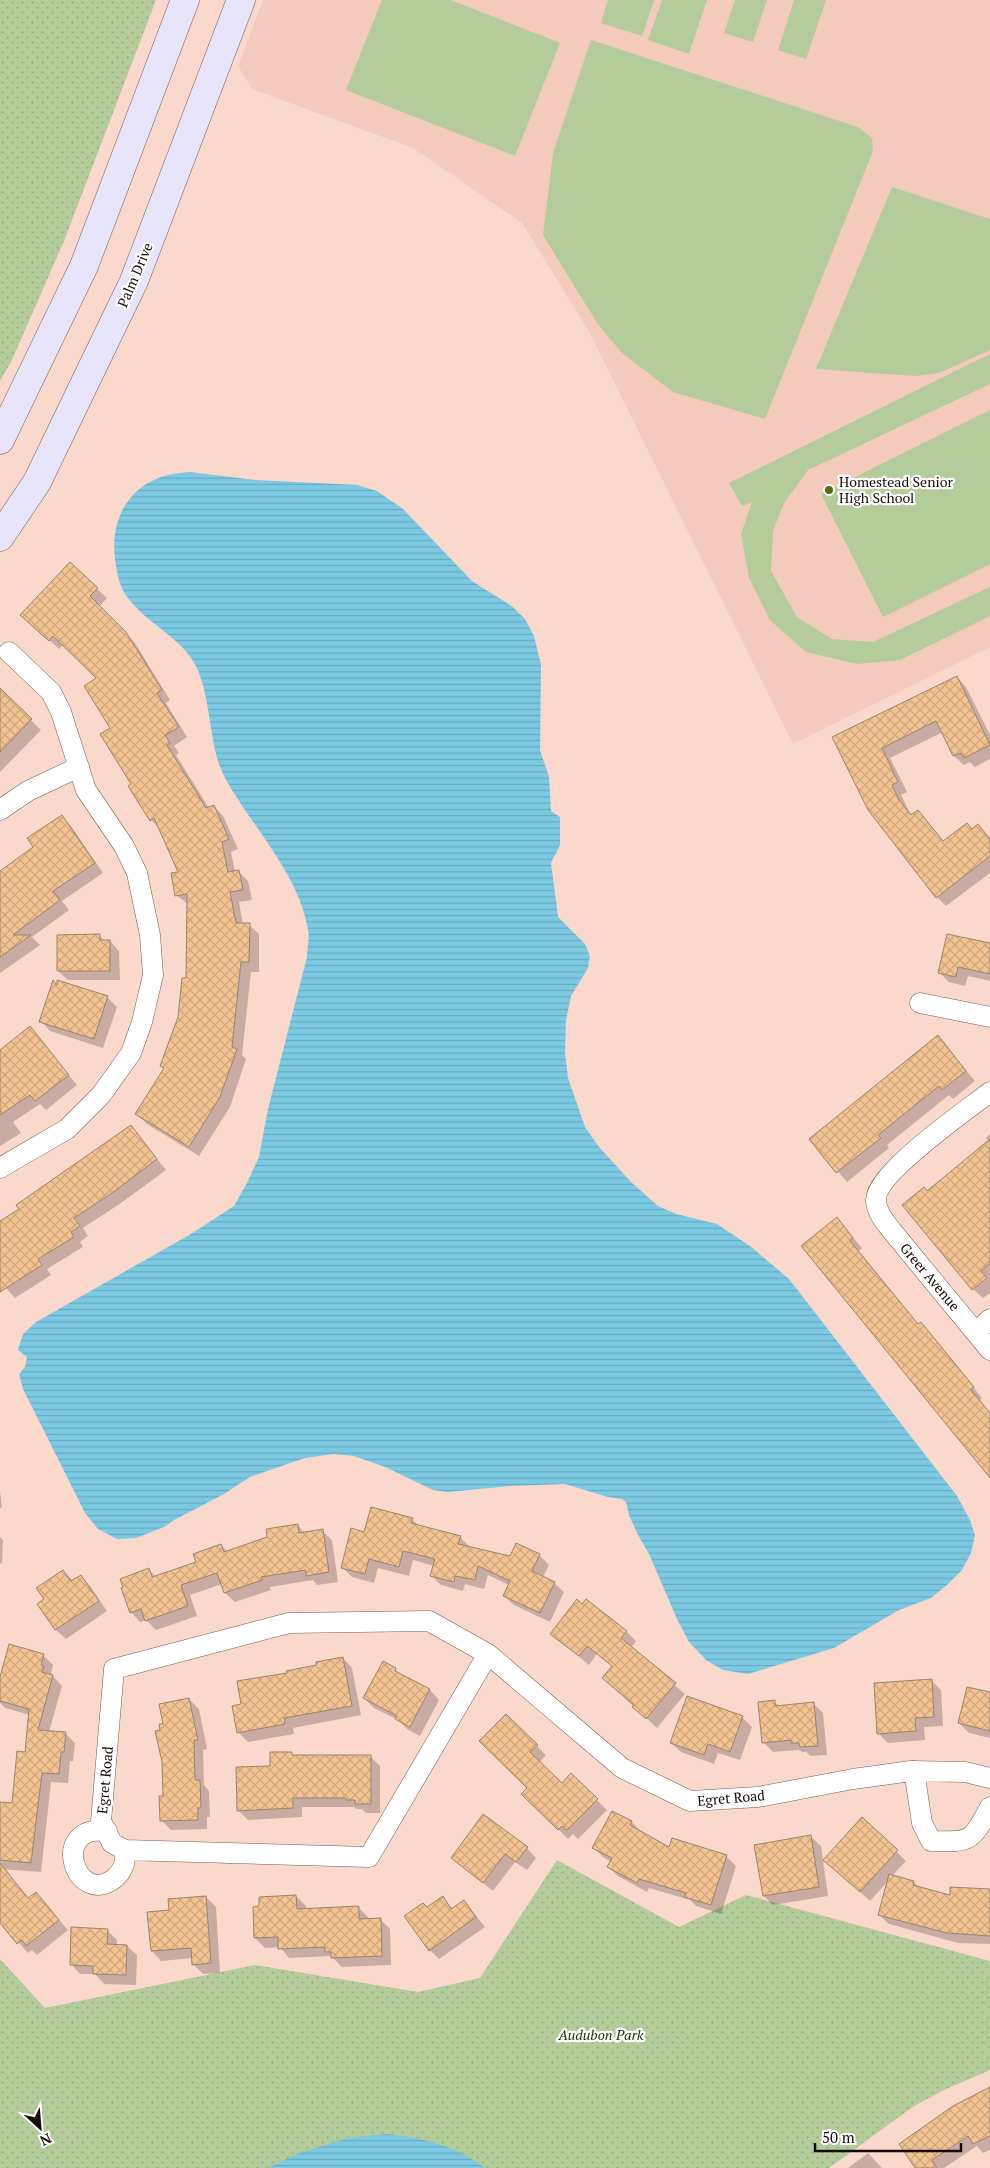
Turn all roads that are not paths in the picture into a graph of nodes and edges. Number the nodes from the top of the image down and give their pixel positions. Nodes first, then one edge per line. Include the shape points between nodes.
1 (185, 0) edge
2 (241, 0) edge
3 (0, 440) edge
4 (0, 537) edge
5 (9, 652) dead end
6 (79, 767) junction
7 (0, 810) edge
8 (920, 1003) dead end
9 (990, 1018) edge
10 (990, 1092) edge
11 (0, 1168) edge
12 (983, 1325) edge
13 (990, 1350) edge
14 (488, 1654) junction
15 (914, 1772) junction
16 (990, 1778) edge
17 (990, 1807) edge
18 (107, 1831) junction
19 (125, 1850) junction

1 - 3 main road via 84,266
2 - 4 main road, Palm Drive via 134,281 37,482
5 - 6 street via 50,692 61,712
6 - 7 street via 28,791
6 - 11 street via 86,790 124,846 137,873 150,935 152,975 142,1022 131,1053 101,1095 66,1129
8 - 9 street
10 - 12 street, Greer Avenue via 895,1167 878,1190 876,1201 880,1214 892,1231
12 - 13 street, Greer Avenue
14 - 15 street, Egret Road via 622,1768 690,1801 758,1796
14 - 18 street, Egret Road via 429,1621 289,1623 114,1669 101,1821
14 - 19 street via 369,1857
15 - 16 street, Egret Road via 966,1772
15 - 17 street via 922,1823 931,1841 963,1841 978,1830
18 - 19 street, Egret Road via 112,1843
18 - 19 street via 90,1832 76,1843 72,1860 79,1876 95,1884 112,1880 124,1867

